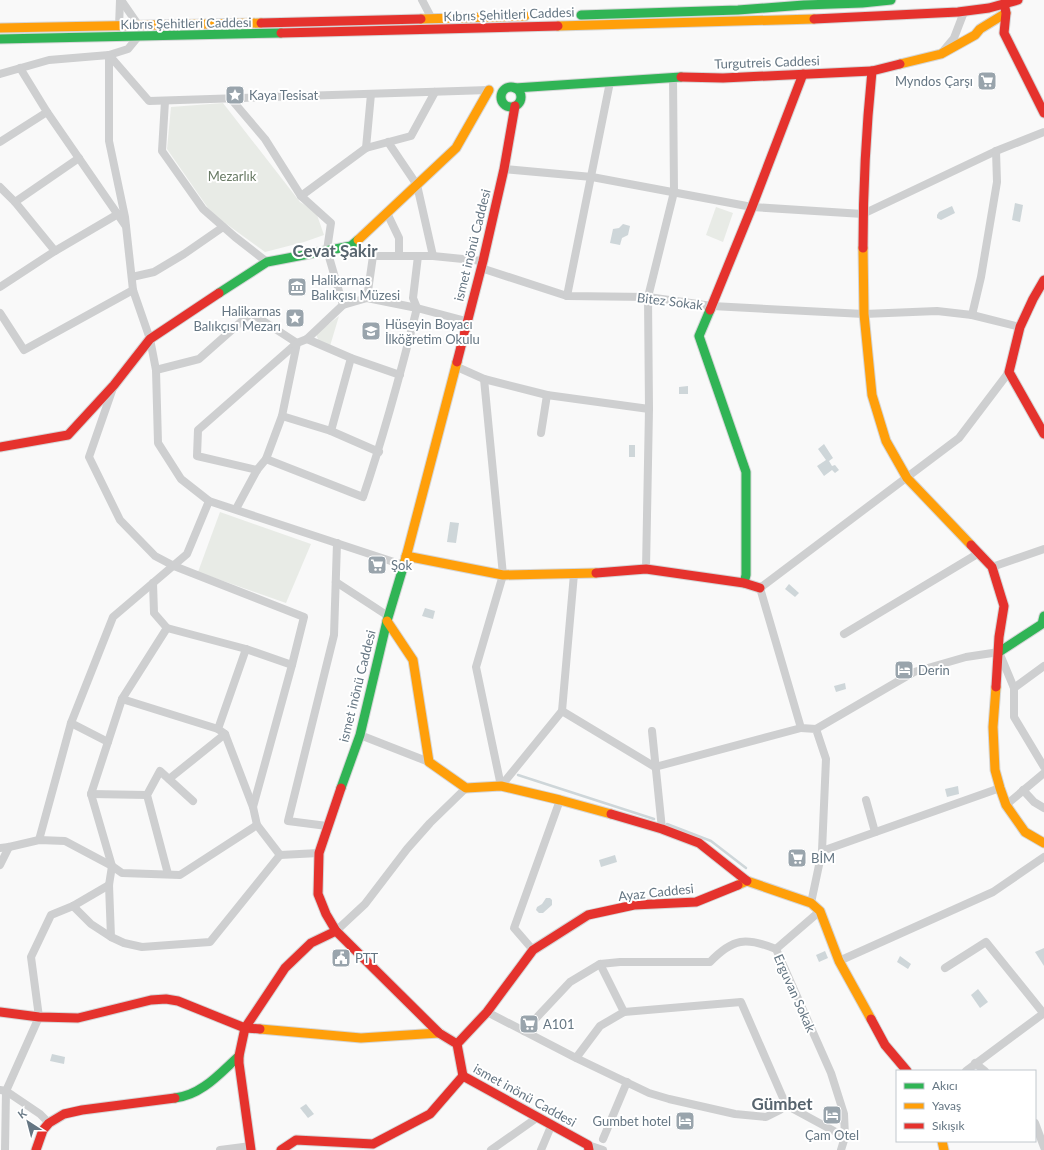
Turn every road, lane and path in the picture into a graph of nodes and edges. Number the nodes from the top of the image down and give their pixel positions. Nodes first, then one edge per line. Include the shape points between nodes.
1 (121, 0) edge
2 (422, 0) edge
3 (891, 0) edge
4 (962, 0) edge
5 (1018, 0) edge
6 (834, 2) edge
7 (1005, 6) edge
8 (964, 12) junction
9 (571, 15) dead end
10 (531, 16) dead end
11 (432, 19) junction
12 (139, 26) junction
13 (119, 27) junction
14 (0, 28) edge
15 (137, 38) junction
16 (0, 40) edge
17 (941, 54) junction
18 (109, 55) junction
19 (20, 68) junction
20 (872, 71) junction
21 (0, 74) edge
22 (802, 74) junction
23 (673, 77) junction
24 (610, 82) junction
25 (489, 90) junction
26 (514, 91) junction
27 (435, 92) junction
28 (371, 94) junction
29 (231, 99) junction
30 (165, 101) junction
31 (508, 105) junction
32 (47, 112) junction
33 (1044, 113) edge
34 (1044, 132) edge
35 (0, 142) edge
36 (388, 142) junction
37 (366, 148) junction
38 (996, 151) junction
39 (79, 158) junction
40 (504, 169) junction
41 (592, 177) junction
42 (417, 185) junction
43 (0, 187) edge
44 (674, 192) junction
45 (301, 196) junction
46 (15, 202) junction
47 (752, 207) junction
48 (387, 213) junction
49 (118, 214) junction
50 (863, 214) junction
51 (126, 226) junction
52 (223, 227) junction
53 (351, 246) junction
54 (327, 250) junction
55 (56, 251) junction
56 (373, 256) junction
57 (400, 256) junction
58 (418, 256) junction
59 (433, 256) junction
60 (267, 262) junction
61 (482, 264) junction
62 (132, 277) junction
63 (1044, 280) edge
64 (0, 287) edge
65 (133, 290) junction
66 (567, 296) junction
67 (648, 297) junction
68 (367, 298) junction
69 (343, 305) junction
70 (712, 306) junction
71 (417, 308) junction
72 (0, 313) edge
73 (864, 314) junction
74 (972, 315) junction
75 (466, 321) junction
76 (1020, 327) junction
77 (150, 339) junction
78 (307, 339) junction
79 (297, 343) junction
80 (352, 358) junction
81 (455, 366) junction
82 (156, 370) junction
83 (1009, 372) junction
84 (400, 375) junction
85 (484, 379) junction
86 (114, 385) junction
87 (547, 395) junction
88 (649, 409) junction
89 (282, 416) junction
90 (330, 431) junction
91 (541, 433) dead end
92 (1044, 434) edge
93 (0, 446) edge
94 (378, 452) junction
95 (266, 459) junction
96 (257, 470) junction
97 (907, 478) junction
98 (210, 501) junction
99 (236, 509) junction
100 (337, 543) junction
101 (1044, 549) edge
102 (979, 554) junction
103 (406, 556) junction
104 (403, 565) junction
105 (174, 566) junction
106 (992, 567) junction
107 (646, 569) junction
108 (574, 574) junction
109 (502, 575) junction
110 (336, 582) junction
111 (153, 583) junction
112 (744, 583) junction
113 (760, 588) junction
114 (387, 619) junction
115 (1043, 622) edge
116 (167, 628) junction
117 (844, 634) dead end
118 (246, 649) junction
119 (999, 652) junction
120 (292, 665) junction
121 (1044, 666) edge
122 (1014, 688) junction
123 (122, 700) junction
124 (562, 711) junction
125 (71, 723) junction
126 (801, 728) junction
127 (816, 729) junction
128 (652, 731) dead end
129 (222, 732) junction
130 (360, 735) junction
131 (108, 742) junction
132 (429, 762) junction
133 (655, 767) junction
134 (1044, 767) edge
135 (1044, 773) edge
136 (169, 779) junction
137 (501, 786) junction
138 (466, 788) junction
139 (1000, 788) junction
140 (1023, 790) junction
141 (91, 794) junction
142 (147, 795) junction
143 (560, 800) junction
144 (866, 800) dead end
145 (193, 801) dead end
146 (1006, 805) junction
147 (253, 807) junction
148 (1044, 808) edge
149 (257, 825) junction
150 (327, 826) junction
151 (662, 829) junction
152 (876, 832) junction
153 (39, 840) junction
154 (1044, 843) edge
155 (9, 847) junction
156 (0, 848) edge
157 (822, 851) junction
158 (319, 853) junction
159 (280, 855) junction
160 (1044, 857) edge
161 (0, 865) edge
162 (112, 866) junction
163 (168, 874) junction
164 (747, 881) junction
165 (109, 885) junction
166 (811, 903) junction
167 (73, 906) junction
168 (820, 911) junction
169 (336, 931) junction
170 (111, 937) junction
171 (776, 949) junction
172 (533, 950) junction
173 (839, 961) junction
174 (600, 964) junction
175 (945, 968) dead end
176 (0, 1012) edge
177 (487, 1012) junction
178 (624, 1012) junction
179 (1044, 1014) edge
180 (39, 1017) junction
181 (245, 1028) junction
182 (524, 1031) junction
183 (439, 1033) junction
184 (457, 1044) junction
185 (239, 1056) junction
186 (576, 1058) junction
187 (975, 1063) junction
188 (905, 1070) edge
189 (967, 1070) edge
190 (984, 1070) edge
191 (463, 1076) junction
192 (627, 1082) junction
193 (3, 1091) edge
194 (786, 1105) junction
195 (538, 1117) junction
196 (49, 1123) junction
197 (552, 1124) junction
198 (1036, 1126) edge
199 (845, 1137) junction
200 (603, 1139) dead end
201 (373, 1147) edge
202 (1044, 1147) edge
203 (251, 1148) edge
204 (588, 1148) edge
205 (5, 1150) edge
206 (36, 1150) edge
207 (220, 1150) edge
208 (281, 1150) edge
209 (491, 1150) edge
210 (541, 1150) edge
211 (603, 1150) edge
212 (841, 1150) edge

1 - 12 street
1 - 13 street
2 - 11 street
3 - 6 main road, Kıbrıs Şehitleri Caddesi
4 - 8 main road
5 - 7 main road, Kıbrıs Şehitleri Caddesi
6 - 9 main road, Kıbrıs Şehitleri Caddesi via 738,10
7 - 8 main road, Kıbrıs Şehitleri Caddesi
7 - 17 main road, Turgutreis Caddesi via 975,35
7 - 33 main road via 1004,33
8 - 15 main road, Kıbrıs Şehitleri Caddesi via 779,21
8 - 17 street via 954,38
10 - 11 main road, Kıbrıs Şehitleri Caddesi
11 - 12 main road, Kıbrıs Şehitleri Caddesi
12 - 13 main road, Kıbrıs Şehitleri Caddesi
13 - 14 main road, Kıbrıs Şehitleri Caddesi
15 - 16 main road, Kıbrıs Şehitleri Caddesi
15 - 18 street via 128,49
17 - 20 main road, Turgutreis Caddesi
18 - 19 street via 49,60
18 - 30 street via 149,101
18 - 51 street via 109,141
19 - 21 street
19 - 32 street
20 - 22 main road, Turgutreis Caddesi
20 - 50 main road
22 - 23 main road, Turgutreis Caddesi via 723,78
22 - 47 main road
23 - 24 main road, Turgutreis Caddesi
23 - 44 street
24 - 26 main road, Turgutreis Caddesi
24 - 41 street
25 - 26 main road
25 - 27 street
25 - 31 main road
25 - 42 main road via 456,148
26 - 31 main road via 519,102
26 - 31 main road via 501,97
27 - 28 street
27 - 36 street via 411,136
28 - 29 street
28 - 37 street
29 - 30 street
29 - 45 street via 265,139
30 - 52 street via 162,151 203,209
31 - 40 main road, ismet inönü Caddesi via 512,122
32 - 35 street
32 - 39 street
34 - 38 street
36 - 37 street
36 - 42 street
37 - 45 street
38 - 50 street
38 - 74 street via 997,182 982,277
39 - 46 street
39 - 49 street
40 - 41 street
40 - 61 main road, ismet inönü Caddesi
41 - 44 street
41 - 66 street
42 - 48 main road
42 - 59 street
43 - 46 street
44 - 47 street
44 - 67 street
45 - 54 street via 331,223
46 - 55 street
47 - 50 street
47 - 70 main road
48 - 53 main road
48 - 57 street via 398,238
49 - 51 street
49 - 55 street
50 - 73 main road
51 - 62 street
52 - 60 street
52 - 62 street via 154,272
53 - 54 main road
53 - 56 street
54 - 60 main road
54 - 69 street
55 - 64 street
56 - 57 street, Bitez Sokak
56 - 68 street
57 - 58 street, Bitez Sokak
58 - 59 street, Bitez Sokak
58 - 71 street via 413,298
59 - 61 street, Bitez Sokak
60 - 77 main road
61 - 66 street, Bitez Sokak
61 - 75 main road, ismet inönü Caddesi
62 - 65 street
63 - 76 main road via 1032,299
65 - 72 street via 24,350
65 - 77 street
66 - 67 street, Bitez Sokak
67 - 70 street, Bitez Sokak
67 - 88 street
68 - 69 street
68 - 71 street
69 - 78 street
70 - 73 street, Bitez Sokak
70 - 112 main road via 699,336 746,472
71 - 75 street
71 - 84 street
73 - 74 street, Bitez Sokak via 937,311
73 - 97 main road via 872,395 886,440
74 - 76 street, Bitez Sokak
75 - 81 main road, ismet inönü Caddesi
76 - 83 main road
77 - 82 street
77 - 86 main road
78 - 79 street
78 - 80 street
79 - 82 street via 251,313 199,359
79 - 89 street
79 - 96 street via 198,430 197,456
80 - 84 street
80 - 90 street
81 - 85 street
81 - 103 main road, ismet inönü Caddesi
82 - 98 street via 158,443 181,479
83 - 92 main road
83 - 97 street via 959,438
84 - 94 street
85 - 87 street
85 - 109 street
86 - 93 main road via 68,435
86 - 105 street via 89,457 120,520 154,556
87 - 88 street
87 - 91 street
88 - 107 street
89 - 90 street
89 - 95 street
90 - 94 street
94 - 95 street via 363,497
95 - 96 street
96 - 99 street
97 - 102 main road
97 - 113 street
98 - 99 street
98 - 105 street via 187,554
99 - 100 street
100 - 104 street
100 - 110 street
101 - 106 street
102 - 106 main road
102 - 117 street
103 - 104 main road, ismet inönü Caddesi
103 - 109 main road
104 - 114 main road, ismet inönü Caddesi
105 - 111 street
105 - 120 street via 304,617
106 - 119 main road via 1004,606
107 - 108 main road
107 - 112 main road
108 - 109 main road
108 - 124 street
109 - 137 street via 476,667
110 - 114 street
110 - 150 street via 334,635 288,821
111 - 116 street via 154,613
111 - 125 street via 113,617
112 - 113 main road
113 - 126 street
114 - 130 main road, ismet inönü Caddesi
114 - 132 main road via 413,660
115 - 119 main road
116 - 118 street
116 - 123 street
118 - 120 street
118 - 129 street
119 - 122 street
119 - 127 street via 966,657 914,672
119 - 139 main road via 993,727 995,770
120 - 147 street
121 - 122 street
122 - 134 street via 1014,717
123 - 129 street
123 - 131 street
124 - 133 street
124 - 137 street
125 - 131 street
125 - 153 street
126 - 127 street
126 - 133 street
127 - 157 street via 826,759
128 - 133 street
129 - 136 street
129 - 147 street
130 - 132 street
130 - 150 main road, ismet inönü Caddesi
131 - 141 street
132 - 138 main road
133 - 151 street
135 - 140 street
136 - 142 street via 160,771
136 - 145 street
137 - 138 main road
137 - 143 main road
138 - 169 street via 430,822 364,904
139 - 146 main road
139 - 152 street
140 - 146 street
140 - 148 street
141 - 142 street
141 - 162 street
142 - 163 street
143 - 151 main road
143 - 172 street via 514,928
144 - 152 street
146 - 154 main road via 1025,832
147 - 149 street
149 - 159 street
149 - 163 street via 180,875
150 - 158 main road, ismet inönü Caddesi
151 - 164 main road via 699,843
152 - 157 street
153 - 155 street
153 - 162 street via 65,841
155 - 156 street
155 - 161 street
157 - 166 street
158 - 159 street
158 - 169 main road, ismet inönü Caddesi via 318,894
159 - 170 street via 210,942 142,947
160 - 173 street via 993,892
162 - 163 street via 122,873
162 - 165 street
164 - 166 main road
164 - 172 main road, Ayaz Caddesi via 696,902 634,905 588,915
165 - 167 street
165 - 170 street
166 - 168 main road
167 - 170 street via 91,924
167 - 180 street via 51,915 31,957
168 - 171 street
168 - 173 main road
169 - 181 main road via 311,943 285,968
169 - 183 main road, ismet inönü Caddesi
171 - 174 street, Erguvan Sokak via 759,942 740,941 721,951 710,962
171 - 199 street, Erguvan Sokak via 831,1073 844,1114
172 - 177 main road, Ayaz Caddesi
173 - 188 main road via 885,1045
174 - 178 street
174 - 182 street, Erguvan Sokak via 570,982
175 - 179 street via 986,942
176 - 180 main road
177 - 182 street
177 - 184 main road, Ayaz Caddesi
178 - 186 street via 600,1026
178 - 194 street via 741,1002
179 - 187 street
180 - 181 main road via 78,1018 151,1000 166,999 178,1001
180 - 193 street
181 - 183 main road via 361,1038
181 - 185 main road
182 - 186 street
183 - 184 main road, ismet inönü Caddesi
184 - 191 main road, ismet inönü Caddesi
185 - 196 main road via 205,1087 184,1097 82,1110 64,1114
185 - 203 main road
186 - 192 street
187 - 189 street
187 - 190 street
191 - 195 main road, ismet inönü Caddesi
191 - 201 main road via 430,1114
192 - 194 street via 669,1099 735,1114 766,1117
192 - 200 street
193 - 196 street via 40,1114
193 - 205 street
194 - 199 street
195 - 197 main road, ismet inönü Caddesi
195 - 209 street
196 - 206 main road
197 - 204 main road, ismet inönü Caddesi
197 - 210 street
198 - 202 street
199 - 212 street, Erguvan Sokak
201 - 208 main road via 296,1140
203 - 207 street
204 - 211 street

